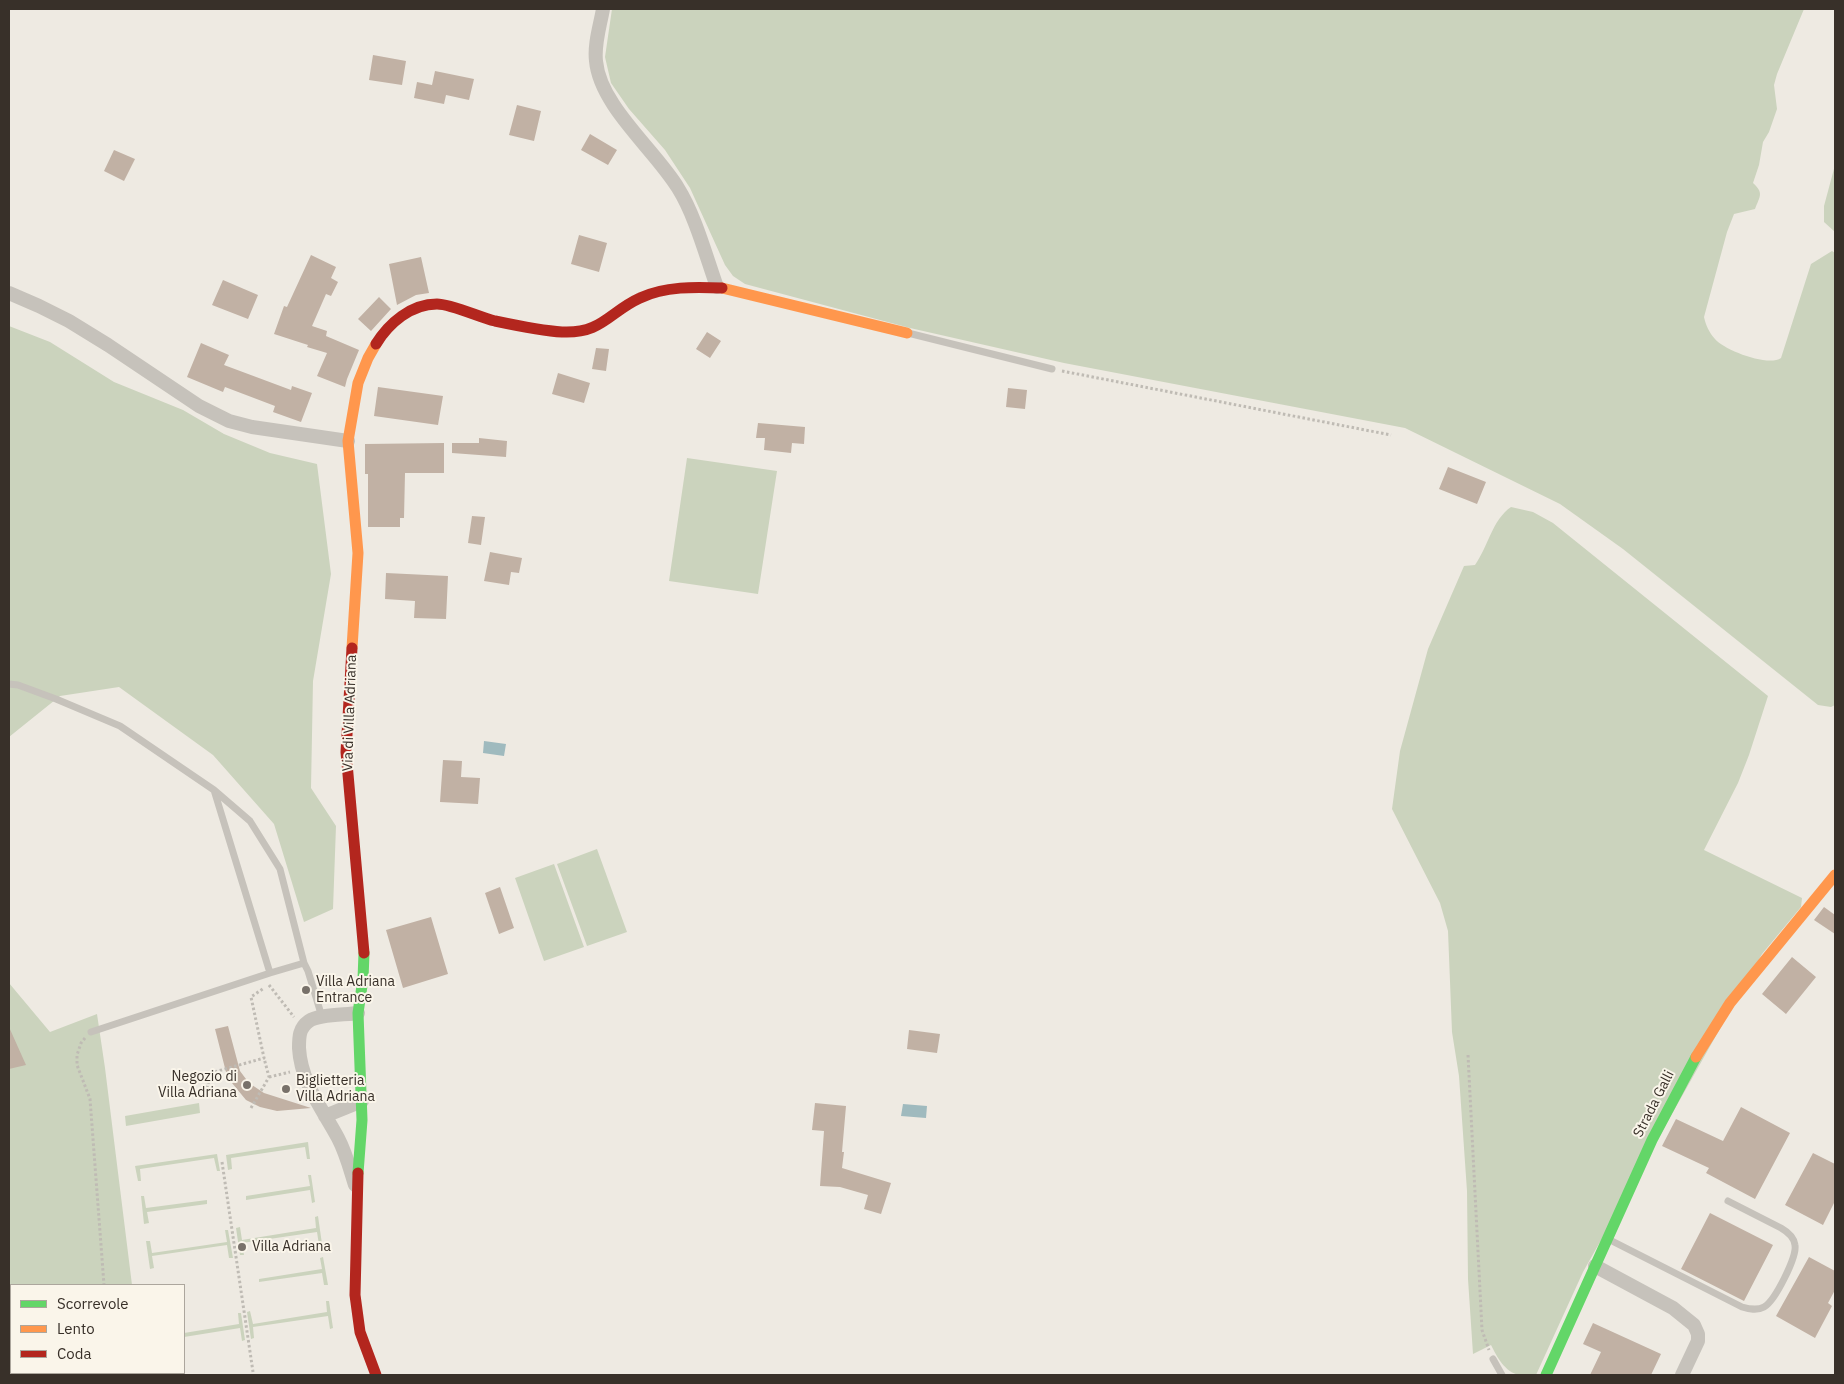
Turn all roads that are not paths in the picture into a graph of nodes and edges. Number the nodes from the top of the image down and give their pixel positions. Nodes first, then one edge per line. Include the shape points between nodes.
1 (603, 9) edge
2 (717, 287) junction
3 (9, 293) edge
4 (908, 333) joint
5 (1052, 369) road end
6 (348, 442) junction
7 (9, 684) edge
8 (214, 790) junction
9 (1835, 875) edge
10 (304, 963) junction
11 (270, 972) junction
12 (358, 1013) junction
13 (322, 1017) junction
14 (90, 1032) road end
15 (362, 1101) junction
16 (325, 1116) junction
17 (357, 1192) junction
18 (1728, 1201) dead end
19 (1607, 1239) junction
20 (1595, 1266) junction
21 (1493, 1360) road end
22 (376, 1375) edge
23 (1502, 1375) edge
24 (1546, 1375) edge
25 (1682, 1375) edge

1 - 2 street via 596,52 601,81 612,102 680,191
2 - 4 street, Via di Villa Adriana
2 - 6 street, Via di Villa Adriana via 671,289 641,297 602,324 581,332 561,332 496,321 438,304 414,308 389,328 368,358 358,383
3 - 6 street via 78,326 199,406 229,421
4 - 5 lane
6 - 12 street, Via di Villa Adriana via 358,553 346,752 364,954
7 - 8 lane via 56,699 120,726
8 - 10 lane via 250,821 280,869
8 - 11 lane
9 - 19 street, Strada Galli via 1721,1016 1663,1117
10 - 11 lane
10 - 13 lane
11 - 14 lane
12 - 13 street
12 - 15 street, Via di Villa Adriana
13 - 16 street, Via di Villa Adriana via 302,1028 299,1039 302,1069
15 - 16 street
15 - 17 street, Via di Villa Adriana
16 - 17 street, Via di Villa Adriana via 340,1143
17 - 22 street, Via di Villa Adriana via 356,1308 363,1341
18 - 19 lane via 1781,1228 1794,1241 1793,1260 1772,1299 1761,1308 1742,1307
19 - 20 street, Strada Galli
20 - 24 street, Strada Galli
20 - 25 street via 1673,1308 1694,1325 1699,1337
21 - 23 lane

